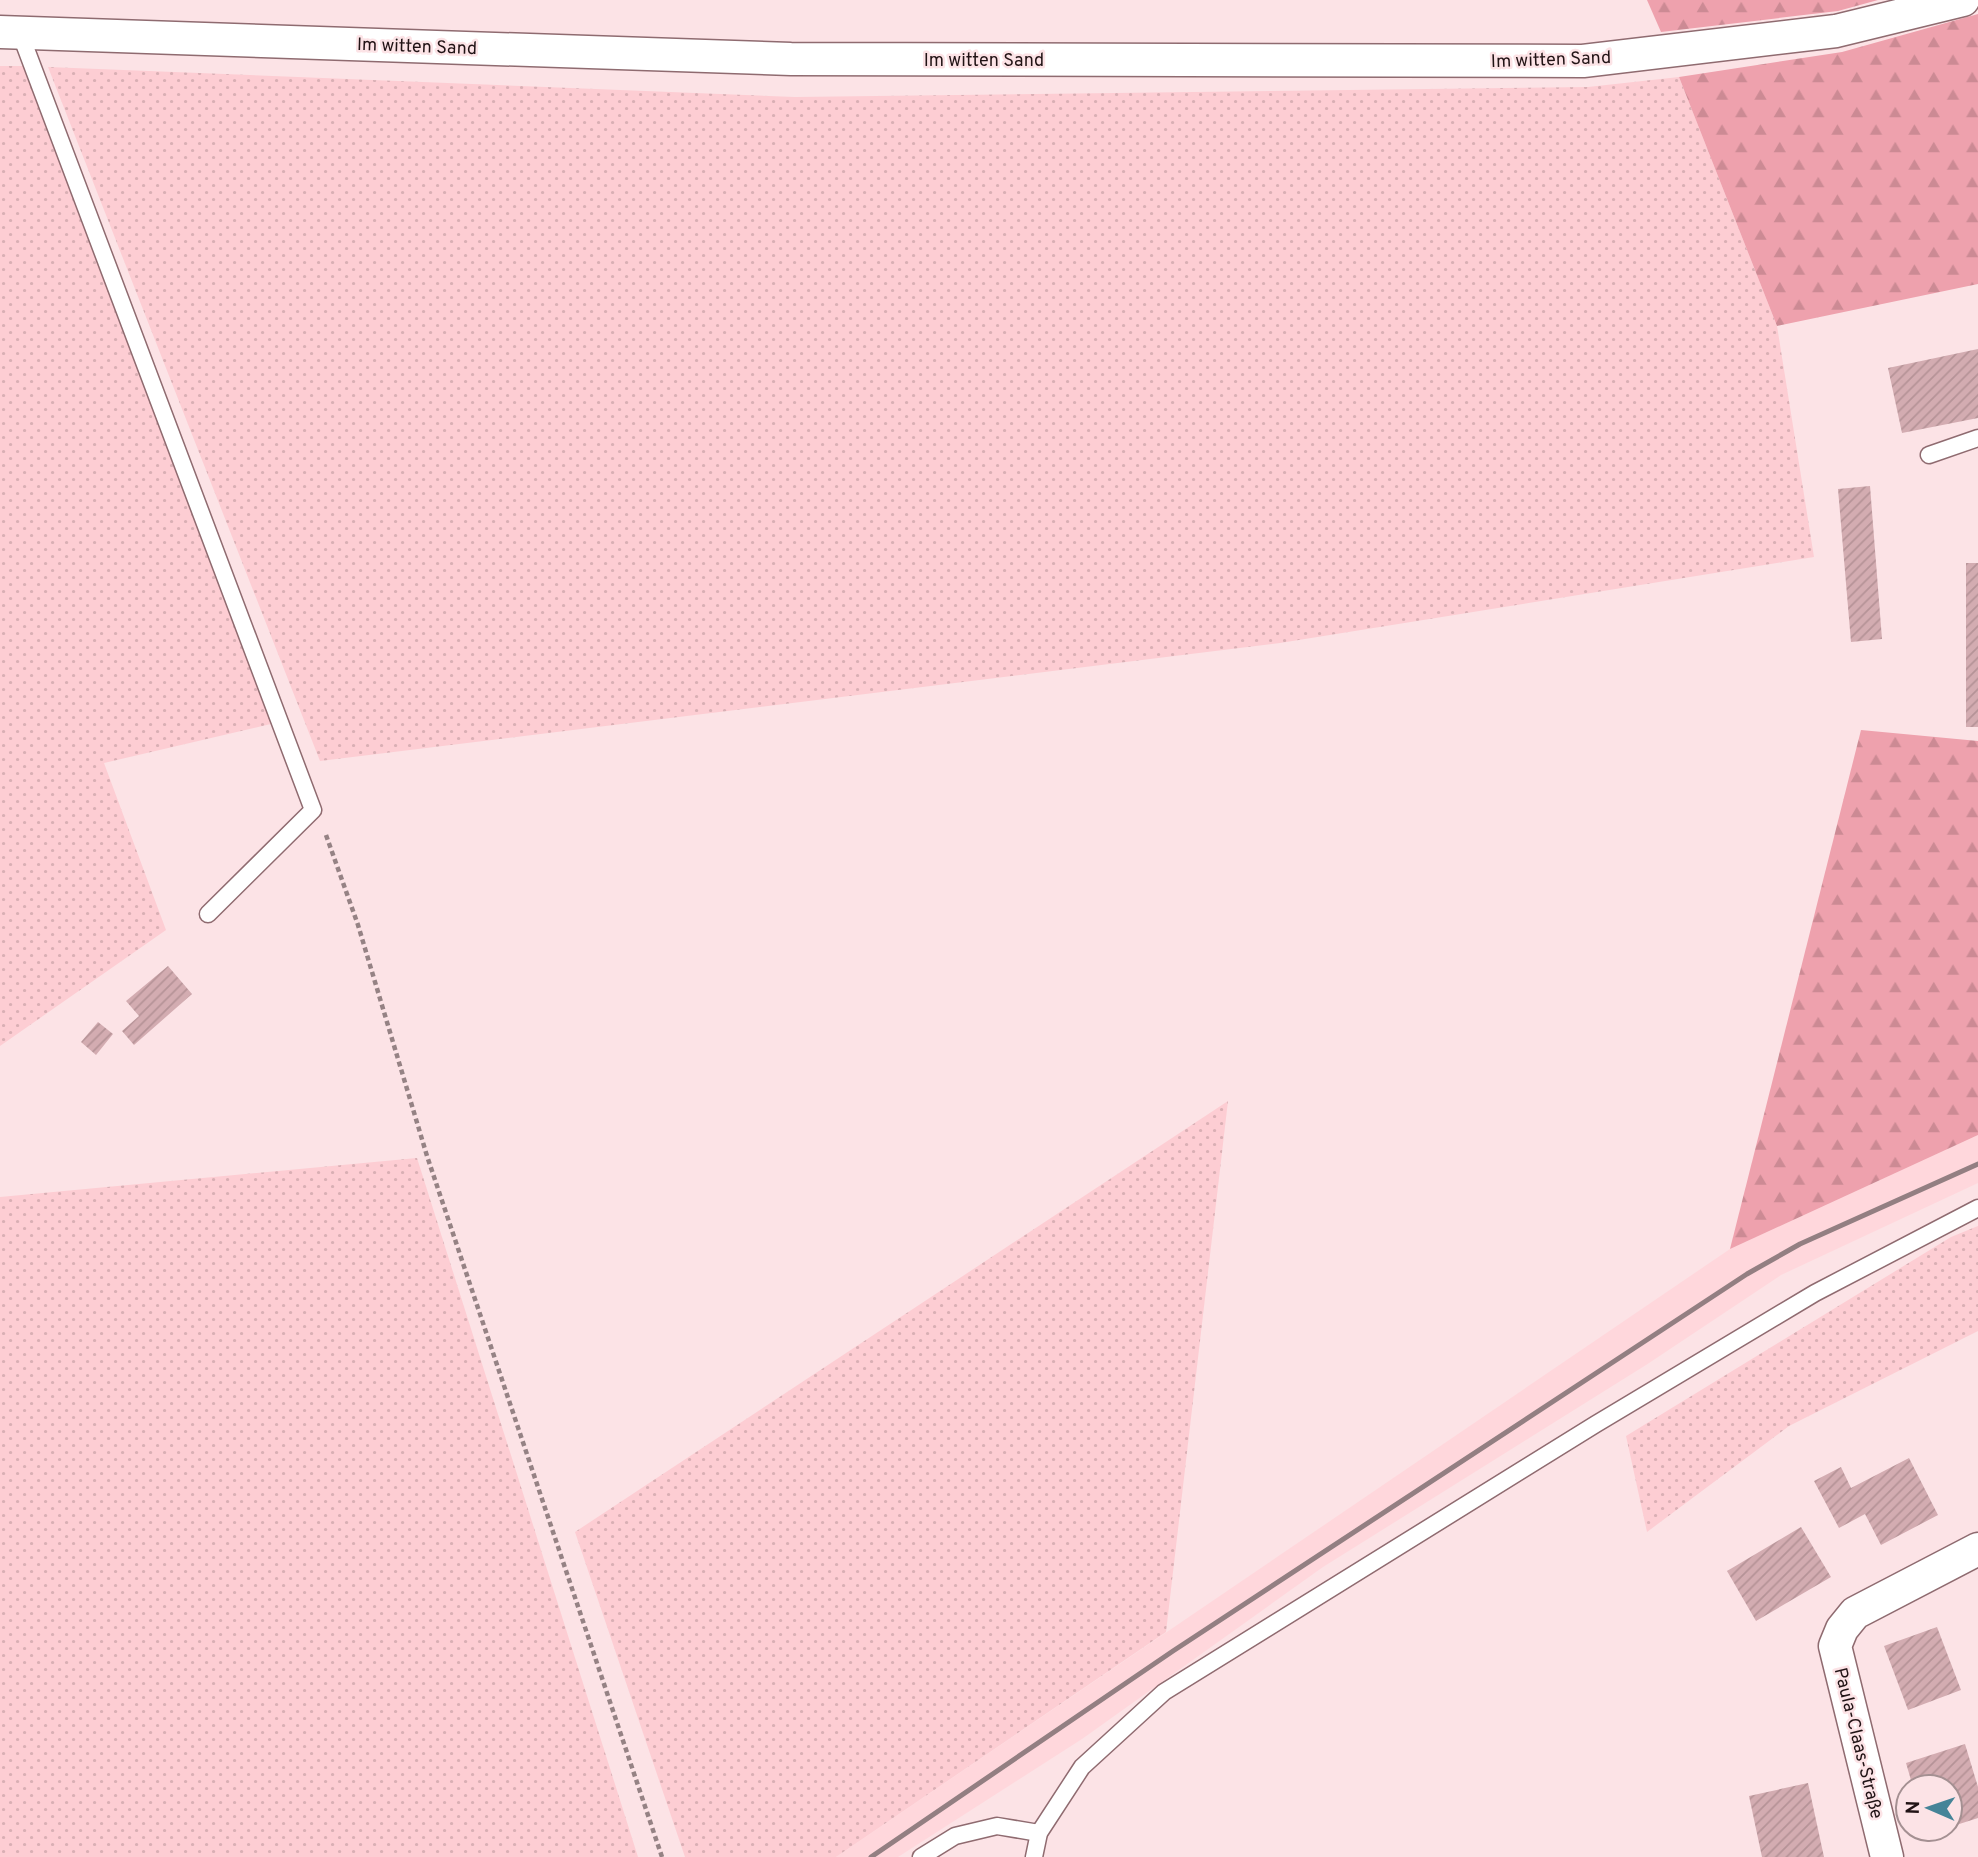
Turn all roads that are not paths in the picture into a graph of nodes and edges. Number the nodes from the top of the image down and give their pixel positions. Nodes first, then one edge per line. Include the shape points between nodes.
1 (1963, 0) edge
2 (10, 32) edge
3 (1978, 438) edge
4 (1930, 455) dead end
5 (208, 914) dead end
6 (1978, 1208) edge
7 (1978, 1549) edge
8 (1039, 1833) junction
9 (921, 1857) edge
10 (1034, 1857) edge
11 (1887, 1857) edge

1 - 2 street, Im witten Sand via 1836,31 1583,61 790,60
2 - 5 lane via 313,810
3 - 4 lane
6 - 8 lane via 1815,1293 1164,1692 1082,1766
7 - 11 street, Paula-Claas-Straße via 1854,1613 1835,1646
8 - 9 lane via 997,1826 955,1836
8 - 10 lane

